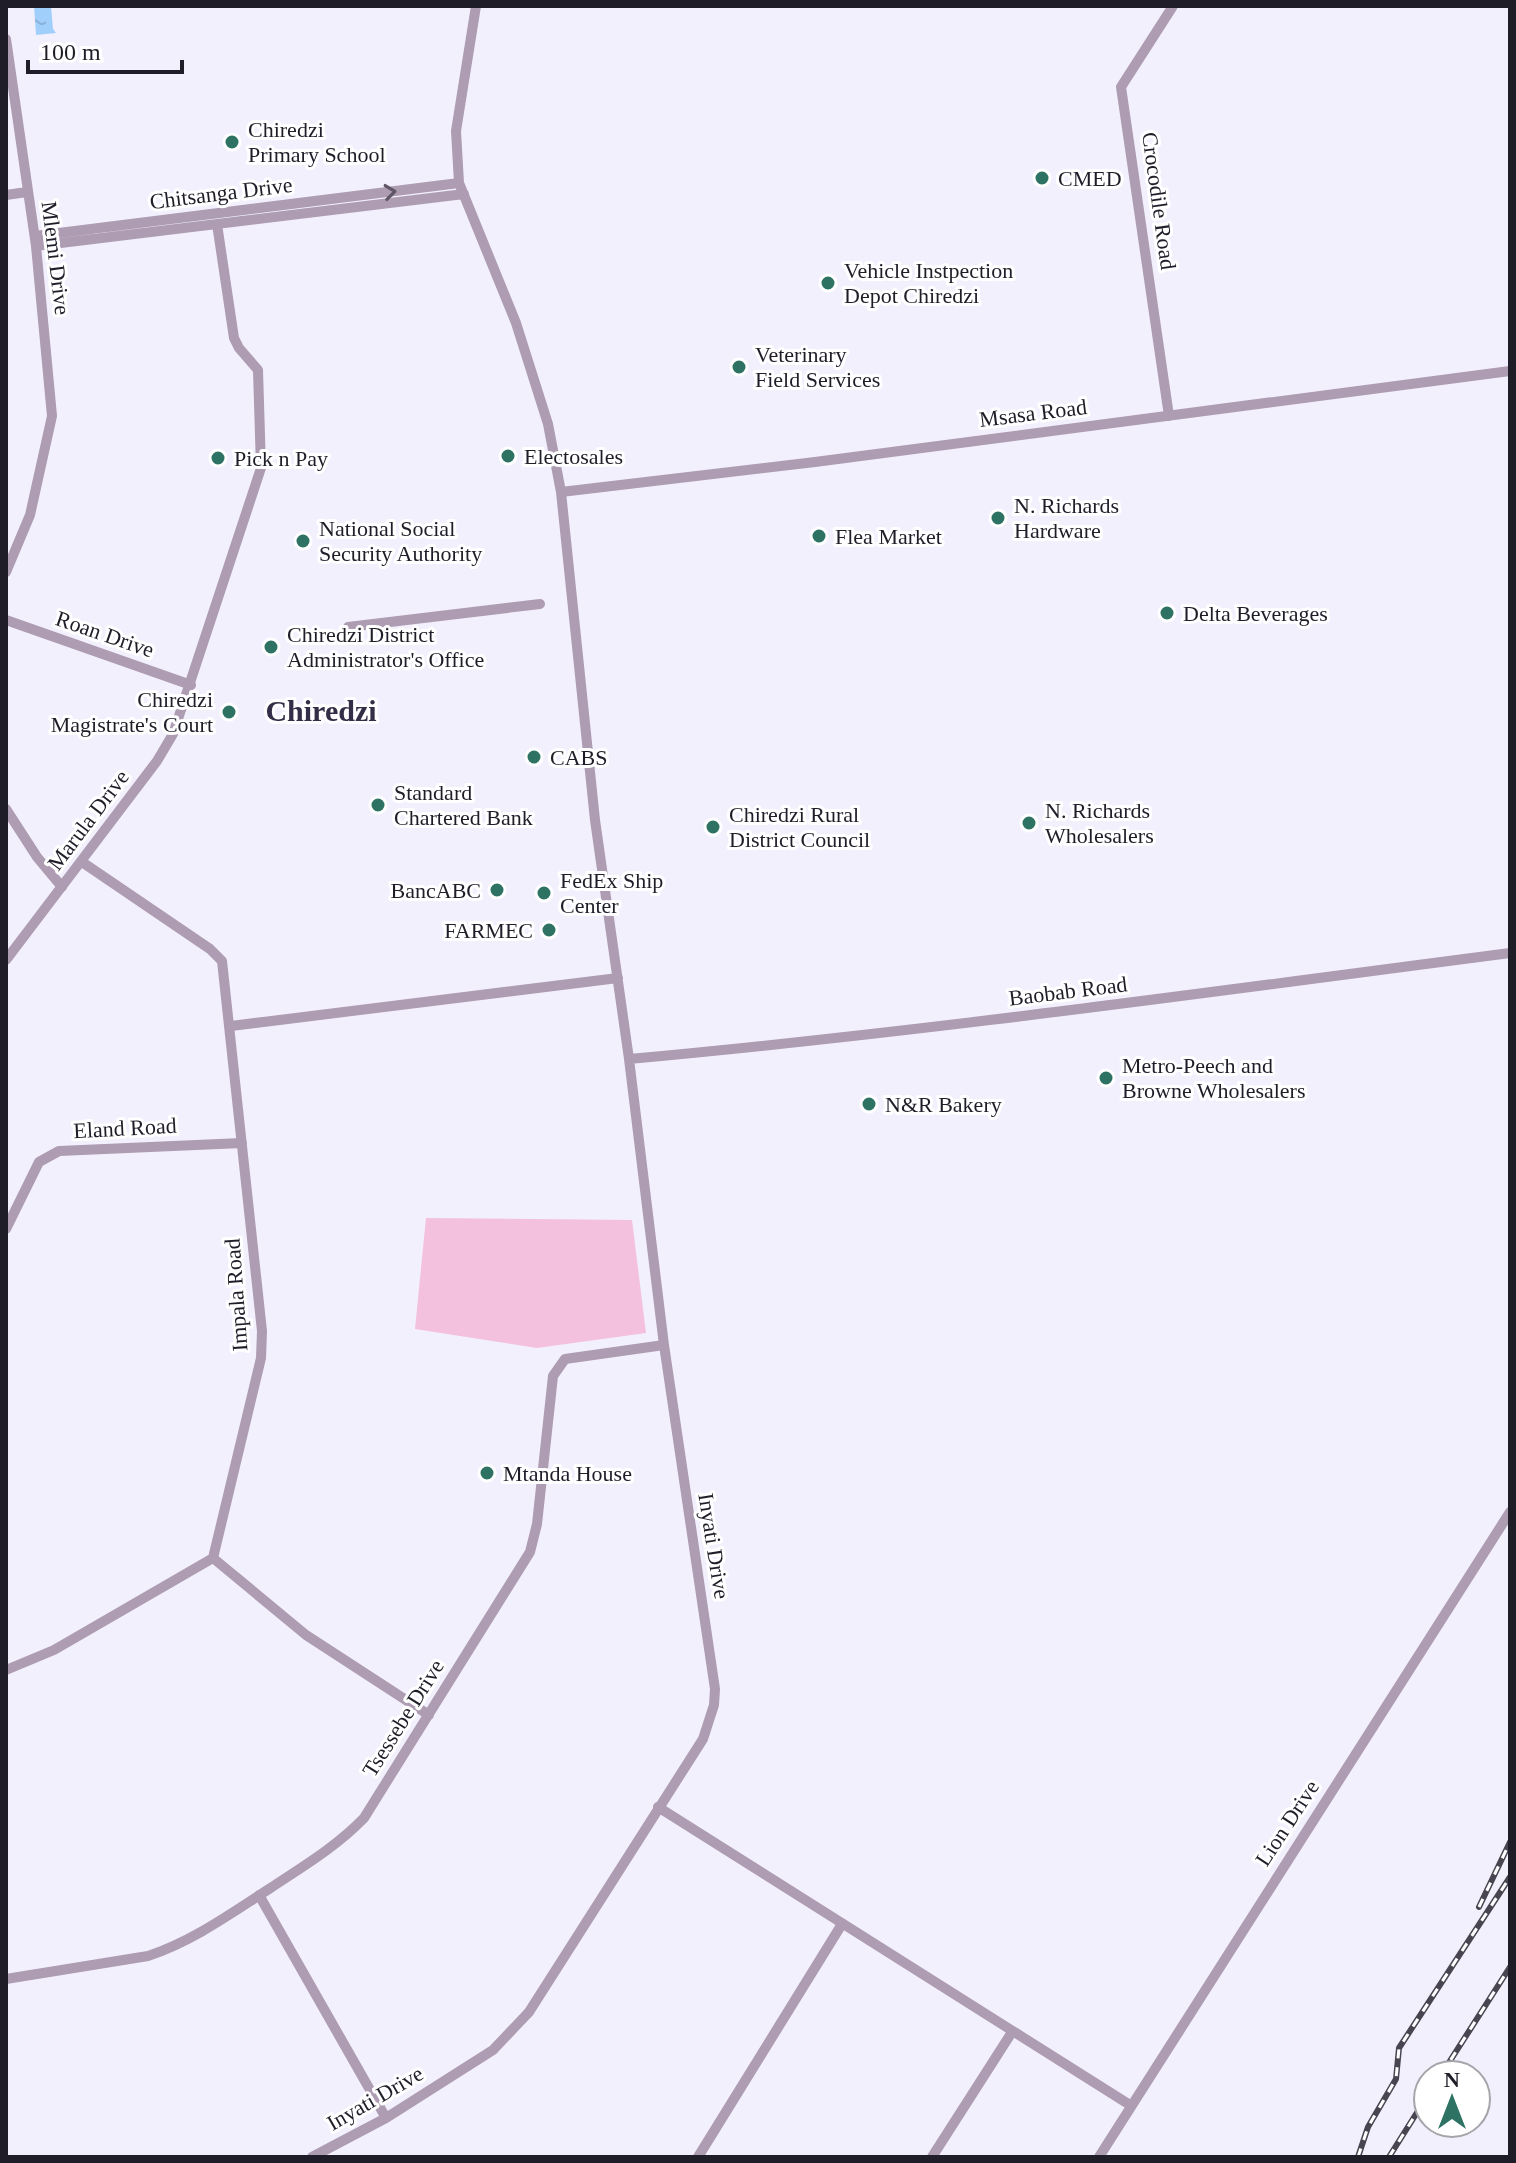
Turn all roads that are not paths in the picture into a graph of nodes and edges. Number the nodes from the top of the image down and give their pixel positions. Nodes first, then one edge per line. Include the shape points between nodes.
1 (476, 6) edge
2 (1173, 6) edge
3 (6, 39) edge
4 (462, 188) junction
5 (27, 192) junction
6 (6, 195) edge
7 (217, 224) junction
8 (36, 241) junction
9 (1510, 371) edge
10 (1169, 416) junction
11 (561, 492) junction
12 (6, 572) edge
13 (540, 604) dead end
14 (6, 620) edge
15 (348, 627) dead end
16 (191, 685) junction
17 (6, 809) edge
18 (82, 862) junction
19 (62, 887) junction
20 (1510, 953) edge
21 (6, 960) edge
22 (618, 978) junction
23 (231, 1026) junction
24 (629, 1059) junction
25 (242, 1143) junction
26 (6, 1229) edge
27 (664, 1345) junction
28 (1510, 1512) edge
29 (213, 1558) junction
30 (6, 1670) edge
31 (429, 1715) junction
32 (658, 1807) junction
33 (259, 1895) junction
34 (842, 1924) junction
35 (6, 1979) edge
36 (1012, 2032) junction
37 (1130, 2105) junction
38 (386, 2118) junction
39 (312, 2157) edge
40 (698, 2157) edge
41 (932, 2157) edge
42 (1099, 2157) edge

1 - 4 street, Inyati Drive via 456,131
2 - 10 street, Crocodile Road via 1121,87
3 - 5 street, Mlemi Drive
4 - 7 street
8 -> 4 street, Chitsanga Drive
4 - 11 street, Inyati Drive via 516,323 548,424
5 - 6 street
5 - 8 street, Mlemi Drive
7 - 8 street
7 - 16 street, Marula Drive via 234,338 258,370 261,468
8 - 12 street, Mlemi Drive via 52,416 30,515
9 - 10 street, Msasa Road
10 - 11 street, Msasa Road
11 - 22 street, Inyati Drive
13 - 15 street
14 - 16 street, Roan Drive
16 - 18 street, Marula Drive via 157,761
17 - 19 street
18 - 19 street, Marula Drive
18 - 23 street, Impala Road via 218,956
19 - 21 street, Marula Drive
20 - 24 street, Baobab Road via 1034,1015
22 - 23 street
22 - 24 street, Inyati Drive
23 - 25 street, Impala Road
24 - 27 street, Inyati Drive
25 - 26 street, Eland Road via 59,1151 39,1162
25 - 29 street, Impala Road via 261,1358
27 - 31 street, Tsessebe Drive via 565,1359 553,1376 530,1552
27 - 32 street, Inyati Drive via 715,1689 703,1739
28 - 37 street, Lion Drive
29 - 30 street via 54,1650
29 - 31 street via 306,1635
31 - 33 street, Tsessebe Drive via 364,1818 342,1840
32 - 34 street
32 - 38 street, Inyati Drive via 521,2022 493,2050
33 - 35 street, Tsessebe Drive via 195,1936 148,1956
33 - 38 street
34 - 36 street
34 - 40 street
36 - 37 street
36 - 41 street
37 - 42 street, Lion Drive
38 - 39 street, Inyati Drive

